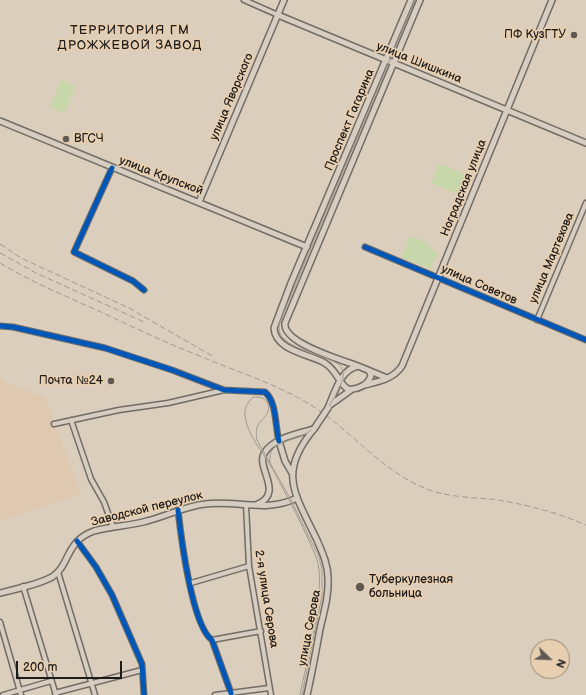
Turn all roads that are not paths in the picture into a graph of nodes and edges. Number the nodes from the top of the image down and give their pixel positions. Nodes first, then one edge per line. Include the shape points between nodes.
1 (244, 0) edge
2 (284, 0) edge
3 (411, 0) edge
4 (420, 0) edge
5 (552, 0) edge
6 (278, 14) junction
7 (386, 60) junction
8 (394, 64) junction
9 (507, 110) junction
10 (0, 121) edge
11 (586, 143) edge
12 (112, 168) junction
13 (199, 202) junction
14 (586, 203) edge
15 (307, 247) junction
16 (365, 247) dead end
17 (315, 251) junction
18 (438, 278) junction
19 (144, 290) dead end
20 (537, 320) junction
21 (0, 326) edge
22 (586, 340) edge
23 (358, 366) junction
24 (369, 370) junction
25 (388, 378) junction
26 (341, 380) junction
27 (364, 386) junction
28 (224, 390) junction
29 (351, 390) junction
30 (328, 408) junction
31 (71, 420) junction
32 (54, 424) dead end
33 (314, 429) junction
34 (279, 441) junction
35 (292, 474) junction
36 (297, 498) junction
37 (246, 505) junction
38 (254, 506) junction
39 (178, 510) junction
40 (113, 527) junction
41 (77, 541) junction
42 (249, 566) junction
43 (58, 572) junction
44 (191, 582) junction
45 (23, 586) junction
46 (0, 593) edge
47 (0, 622) edge
48 (260, 631) junction
49 (212, 640) junction
50 (142, 670) junction
51 (51, 681) junction
52 (92, 682) junction
53 (269, 688) junction
54 (19, 690) junction
55 (231, 693) junction
56 (55, 694) edge
57 (3, 695) edge
58 (21, 695) edge
59 (95, 695) edge
60 (144, 695) edge
61 (215, 695) edge
62 (271, 695) edge
63 (308, 695) edge

1 - 6 street, улица Шишкина
2 - 6 main road, улица Яворского
3 - 7 main road, Проспект Гагарина
4 - 8 main road, Проспект Гагарина
5 - 9 main road, Ноградская улица
6 - 7 main road, улица Шишкина
6 - 13 main road, улица Яворского
7 - 8 main road, улица Шишкина
7 - 15 main road, Проспект Гагарина
8 - 9 main road, улица Шишкина
8 - 17 main road, Проспект Гагарина
9 - 11 main road, улица Шишкина
9 - 18 main road, Ноградская улица
10 - 12 main road, улица Крупской
12 - 13 main road, улица Крупской
12 - 19 street via 74,252 133,281
13 - 15 main road, улица Крупской
14 - 20 street, улица Мартехова
15 - 17 street, улица Крупской
15 - 26 main road via 275,323 275,335 289,348 328,365
16 - 18 street, улица Советов
17 - 23 main road via 285,323 285,330 296,341
18 - 20 street, улица Советов
18 - 25 main road, Ноградская улица via 402,366
20 - 22 street, улица Советов
21 - 28 street via 105,348
23 - 24 main road
23 - 26 main road via 344,373
24 - 25 main road
24 - 27 main road via 370,379
25 - 27 main road
26 - 29 main road via 344,387
26 - 30 main road
27 - 29 main road
28 - 31 street
28 - 34 street via 261,392 269,395
29 - 30 main road
30 - 33 main road, bridge
31 - 32 street
31 - 40 street via 91,480 104,502
33 - 34 main road
33 - 35 main road via 297,451
34 - 35 main road
34 - 38 main road via 264,453 269,490 266,499
35 - 36 main road, улица Серова
36 - 38 main road, Заводской переулок via 279,505
36 - 63 main road, улица Серова via 325,558 328,578
37 - 38 main road, Заводской переулок
37 - 39 main road, Заводской переулок via 218,502
37 - 42 street, 2-я улица Серова
39 - 40 main road, Заводской переулок via 145,522
39 - 44 street via 183,550
40 - 41 main road, Заводской переулок via 93,531
41 - 43 main road, Заводской переулок
41 - 50 street via 112,595 142,664
42 - 44 street
42 - 48 street, 2-я улица Серова
43 - 45 main road via 52,577
43 - 52 street
44 - 49 street via 190,590 201,622
45 - 46 main road
45 - 51 street
47 - 54 street
48 - 49 street
48 - 53 street, 2-я улица Серова
49 - 55 street
50 - 52 street
50 - 60 street
51 - 54 street
51 - 56 street
52 - 56 street
52 - 59 street
53 - 55 street
53 - 62 street, 2-я улица Серова
54 - 57 street
54 - 58 street
55 - 61 street

